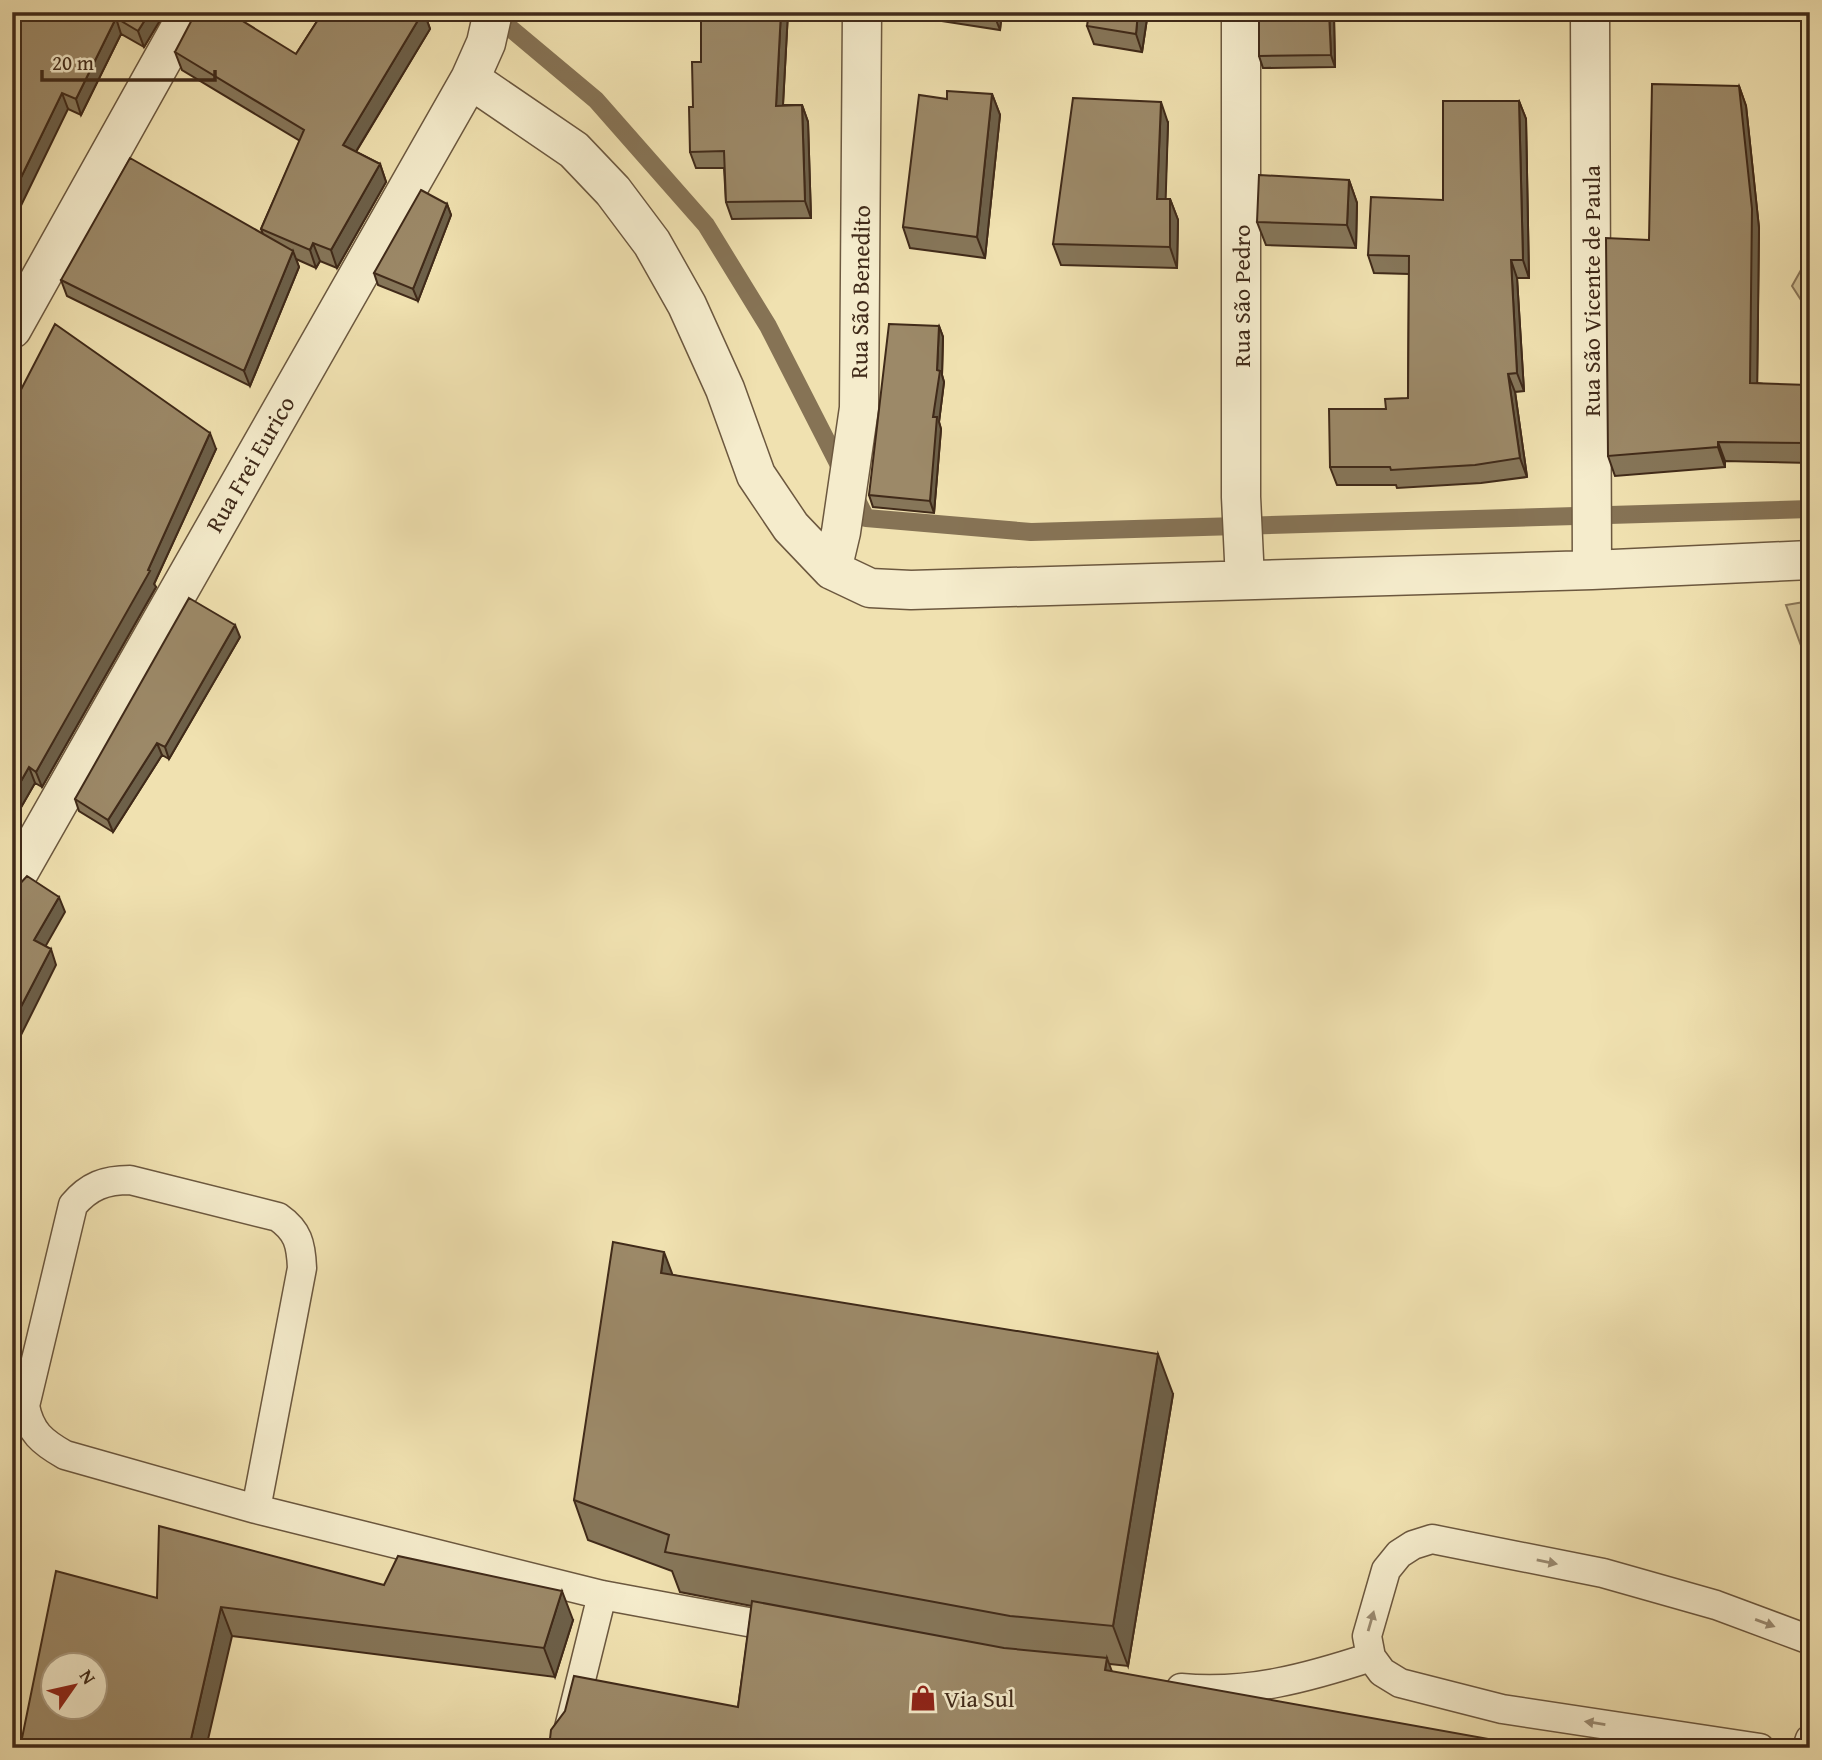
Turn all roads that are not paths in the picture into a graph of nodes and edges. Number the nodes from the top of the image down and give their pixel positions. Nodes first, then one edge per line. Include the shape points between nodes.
1 (189, 12) edge
2 (862, 12) edge
3 (1241, 12) edge
4 (1590, 12) edge
5 (489, 27) edge
6 (470, 79) junction
7 (12, 329) edge
8 (1592, 557) junction
9 (1810, 560) edge
10 (1245, 564) junction
11 (832, 570) junction
12 (12, 884) edge
13 (256, 1509) junction
14 (602, 1595) junction
15 (805, 1633) edge
16 (1810, 1640) edge
17 (1371, 1657) junction
18 (1152, 1685) edge
19 (1810, 1739) edge
20 (564, 1748) edge
21 (1760, 1748) edge
22 (1807, 1748) edge

1 - 7 street
2 - 11 street, Rua São Benedito via 859,408
3 - 10 street, Rua São Pedro via 1241,497
4 - 8 street, Rua São Vicente de Paula
5 - 6 street, Rua Frei Eurico
6 - 11 street via 575,150 644,232 687,304 756,475 791,527
6 - 12 street, Rua Frei Eurico
8 - 9 street
8 - 10 street
10 - 11 street via 911,590 870,588
13 - 13 lane via 302,1268 302,1247 294,1229 278,1217 130,1180 109,1180 86,1190 73,1205 25,1406 29,1425 43,1443 65,1455
13 - 14 lane
14 - 15 lane
14 - 20 lane
17 -> 16 lane via 1367,1636 1386,1570 1406,1549 1432,1539 1603,1573 1716,1605
17 - 18 lane via 1267,1687 1217,1691
21 -> 17 lane via 1502,1709 1400,1684
19 - 22 lane

